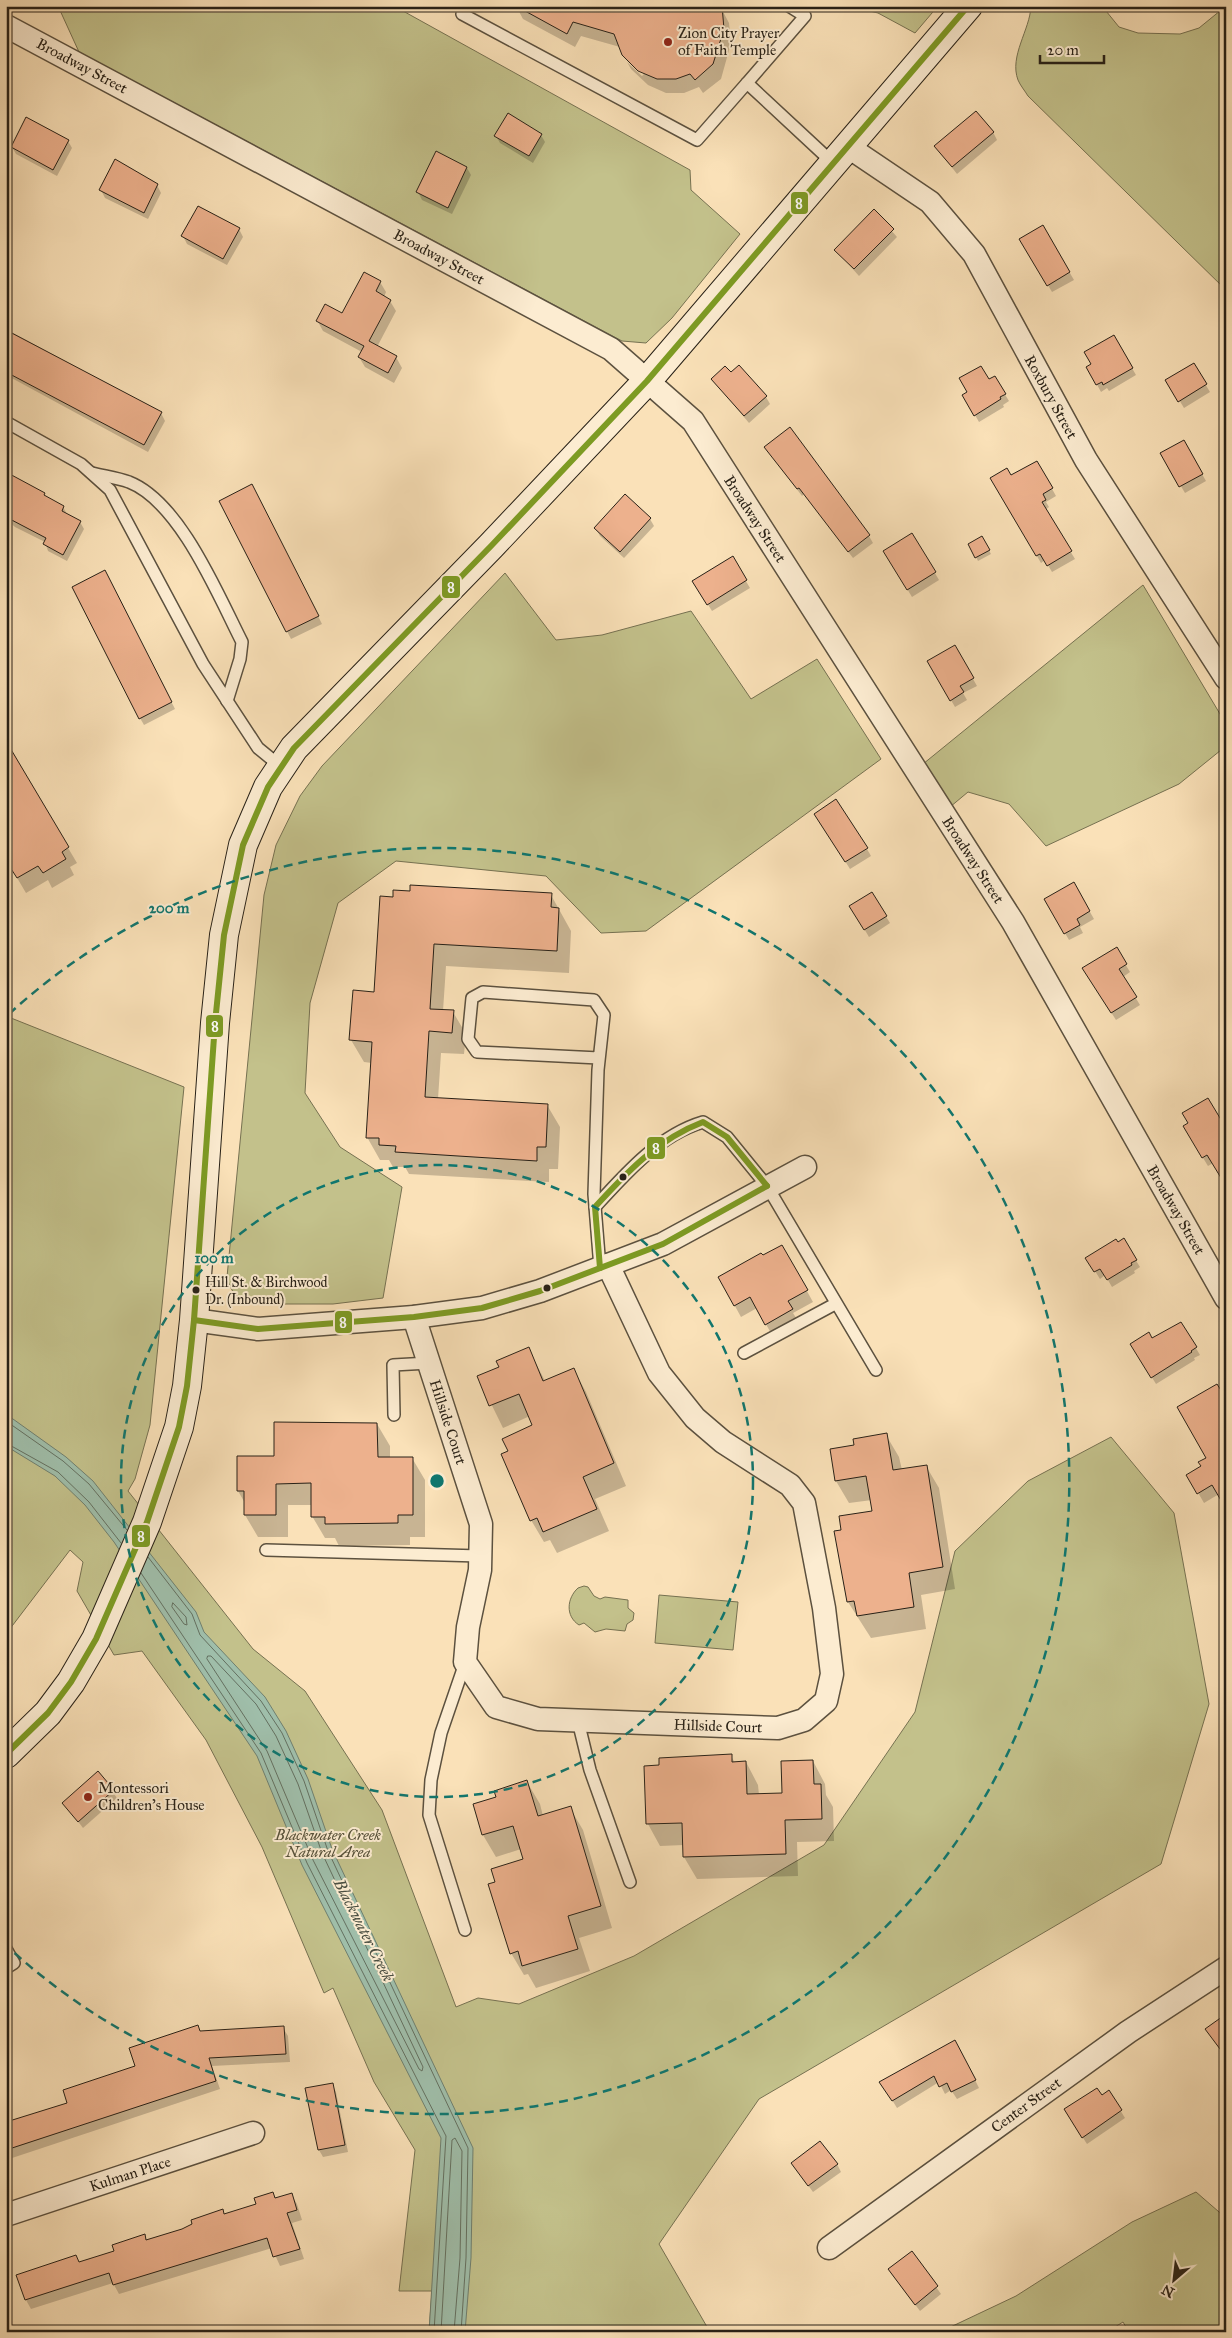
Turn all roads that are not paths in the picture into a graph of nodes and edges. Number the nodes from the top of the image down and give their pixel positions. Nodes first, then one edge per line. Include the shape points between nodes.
1 (467, 6) edge
2 (789, 6) edge
3 (968, 6) edge
4 (6, 26) edge
5 (747, 84) junction
6 (840, 155) junction
7 (646, 381) junction
8 (6, 422) edge
9 (91, 473) junction
10 (1226, 678) edge
11 (227, 701) junction
12 (280, 766) junction
13 (599, 1058) junction
14 (805, 1166) dead end
15 (767, 1186) junction
16 (595, 1207) junction
17 (604, 1266) junction
18 (1226, 1298) edge
19 (835, 1304) junction
20 (414, 1317) junction
21 (194, 1320) junction
22 (744, 1353) dead end
23 (429, 1363) junction
24 (876, 1370) dead end
25 (394, 1415) dead end
26 (266, 1550) dead end
27 (480, 1556) junction
28 (465, 1662) junction
29 (578, 1721) junction
30 (6, 1754) edge
31 (630, 1882) dead end
32 (465, 1930) dead end
33 (6, 1949) edge
34 (6, 1968) edge
35 (1226, 1968) edge
36 (253, 2133) dead end
37 (6, 2215) edge
38 (829, 2248) dead end

1 - 5 lane via 462,14 697,140
2 - 5 lane via 805,16
3 - 6 street
4 - 7 street, Broadway Street via 611,349
5 - 6 lane
6 - 7 street
6 - 10 street, Roxbury Street via 930,202 974,254 1086,460
7 - 12 street via 491,546 312,728
7 - 18 street, Broadway Street via 693,421 1013,922
8 - 9 lane via 81,464
9 - 11 lane via 110,490 203,664
9 - 11 lane via 130,482 154,499 184,532 242,642
11 - 12 lane via 258,748
12 - 21 street via 243,844 224,934
13 - 13 lane via 604,1015 594,1000 483,992 472,998 468,1039 477,1052
13 - 16 lane
14 - 15 street
15 - 16 lane via 727,1137 703,1122 684,1128 630,1168
15 - 17 street via 663,1244
15 - 19 lane
16 - 17 lane
17 - 20 street via 540,1291 482,1308
17 - 29 street, Hillside Court via 659,1373 695,1418 723,1442 790,1485 804,1503 824,1608 832,1674 826,1701 804,1720 778,1728
19 - 22 lane
19 - 24 lane
20 - 21 street via 258,1329
20 - 23 street, Hillside Court
21 - 30 street via 179,1427 147,1522 106,1620 71,1682 48,1713
23 - 25 lane via 394,1365
23 - 27 street, Hillside Court via 481,1524
26 - 27 lane
27 - 28 street, Hillside Court
28 - 29 street, Hillside Court via 496,1706 538,1720
28 - 32 lane via 441,1733 431,1780 429,1815
29 - 31 lane via 590,1770
33 - 34 lane via 14,1963
35 - 38 street, Center Street via 1128,2032
36 - 37 street, Kulman Place

